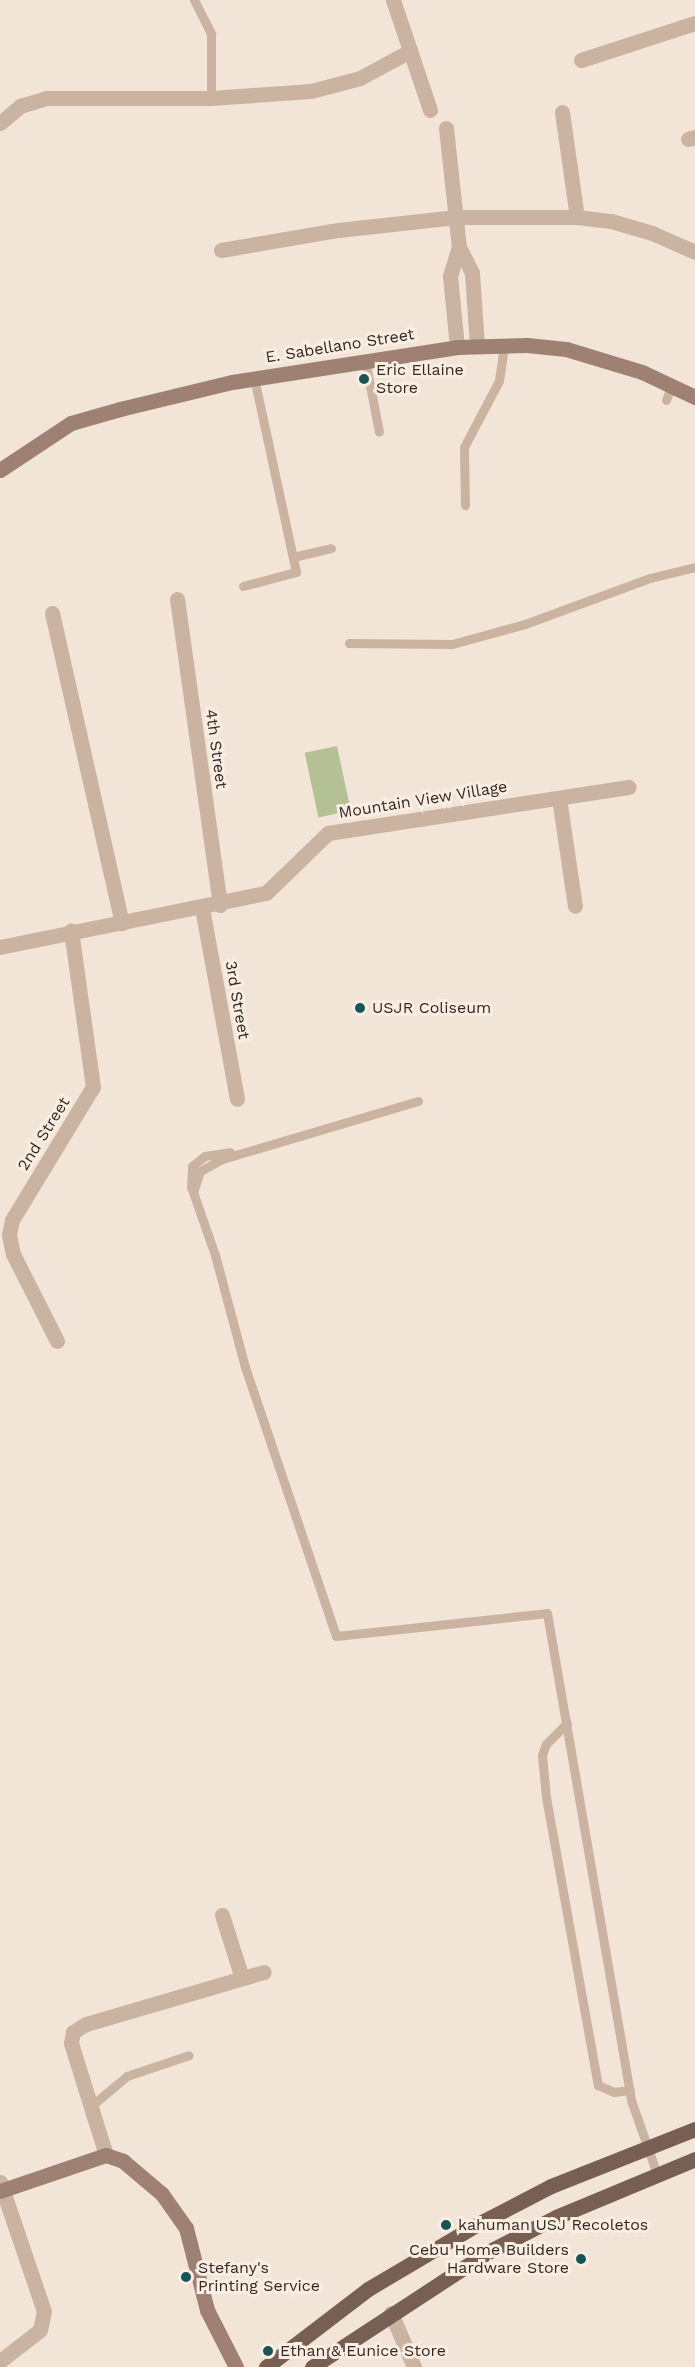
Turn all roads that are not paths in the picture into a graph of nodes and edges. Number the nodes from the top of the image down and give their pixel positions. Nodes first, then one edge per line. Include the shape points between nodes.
1 (194, 0) edge
2 (393, 0) edge
3 (695, 23) edge
4 (410, 51) junction
5 (581, 60) dead end
6 (212, 99) junction
7 (430, 110) dead end
8 (562, 112) dead end
9 (0, 123) edge
10 (446, 128) dead end
11 (456, 217) junction
12 (576, 217) junction
13 (459, 247) junction
14 (221, 250) dead end
15 (695, 252) edge
16 (477, 345) junction
17 (504, 345) junction
18 (457, 347) junction
19 (365, 360) junction
20 (254, 378) junction
21 (695, 397) edge
22 (379, 432) dead end
23 (0, 470) edge
24 (465, 505) dead end
25 (331, 548) dead end
26 (293, 557) junction
27 (695, 567) edge
28 (243, 586) dead end
29 (177, 599) dead end
30 (52, 614) dead end
31 (350, 643) dead end
32 (628, 787) dead end
33 (559, 798) junction
34 (220, 905) junction
35 (575, 906) dead end
36 (202, 908) junction
37 (122, 923) junction
38 (71, 931) junction
39 (1, 943) edge
40 (237, 1099) dead end
41 (418, 1101) dead end
42 (57, 1341) dead end
43 (567, 1723) junction
44 (222, 1915) dead end
45 (264, 1972) dead end
46 (242, 1978) junction
47 (189, 2055) dead end
48 (630, 2090) junction
49 (90, 2107) junction
50 (695, 2129) edge
51 (647, 2148) junction
52 (106, 2155) junction
53 (695, 2159) edge
54 (657, 2174) junction
55 (1, 2188) edge
56 (391, 2313) junction
57 (0, 2361) edge
58 (236, 2367) edge
59 (266, 2367) edge
60 (312, 2367) edge
61 (414, 2367) edge

1 - 6 lane via 211,34
2 - 4 street
3 - 5 street
4 - 6 street via 360,78 311,91
4 - 7 street
6 - 9 street via 47,98 20,106
8 - 12 street
10 - 11 street
11 - 12 street
11 - 13 street
11 - 14 street via 338,230
12 - 15 street via 611,221 652,233
13 - 16 street via 471,273
13 - 18 street via 450,276
16 - 17 street, E. Sabellano Street
16 - 18 street, E. Sabellano Street
17 - 21 street, E. Sabellano Street via 556,348 594,356 642,372 669,393
17 - 24 lane via 499,381 464,447
18 - 19 street, E. Sabellano Street
19 - 20 street, E. Sabellano Street
19 - 22 lane
20 - 23 street, E. Sabellano Street via 70,423
20 - 26 lane
25 - 26 lane
26 - 28 lane via 296,572
27 - 31 lane via 452,644
29 - 34 street, 4th Street
30 - 37 street
32 - 33 street, Mountain View Village
33 - 34 street, Mountain View Village via 327,833 266,893
33 - 35 street
34 - 36 street, Mountain View Village
36 - 37 street, Mountain View Village
36 - 40 street, 3rd Street
37 - 38 street, Mountain View Village
38 - 39 street, Mountain View Village
38 - 42 street, 2nd Street via 93,1087 12,1220 9,1235 14,1254
41 - 43 lane via 200,1170 193,1192 215,1255 244,1367 336,1636 547,1613
43 - 48 lane
43 - 48 lane via 546,1744 542,1755 546,1797 598,2085 614,2092
44 - 46 street
45 - 46 street
46 - 49 street via 86,2024 73,2032 71,2043
47 - 49 lane via 127,2076
48 - 51 lane
49 - 52 street
50 - 51 main road
51 - 54 lane
51 - 59 main road via 551,2186 478,2224 368,2289
52 - 55 street
52 - 58 street via 123,2161 162,2194 186,2228 207,2310
53 - 54 main road
54 - 56 main road via 556,2217 486,2253
55 - 57 street via 44,2311 44,2323
56 - 60 main road
56 - 61 street

